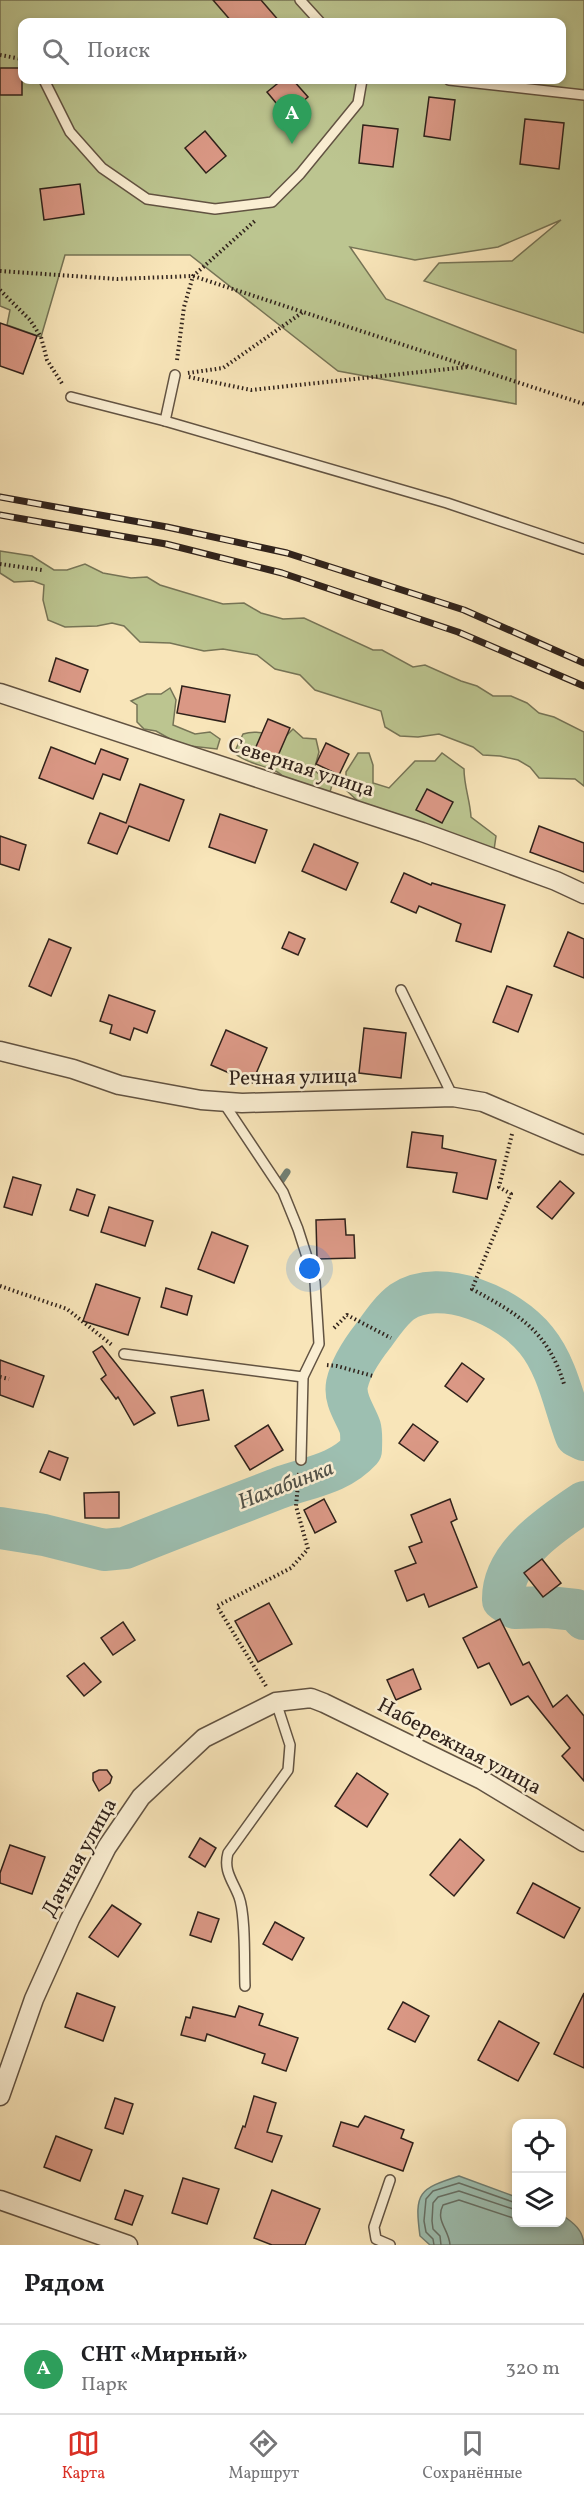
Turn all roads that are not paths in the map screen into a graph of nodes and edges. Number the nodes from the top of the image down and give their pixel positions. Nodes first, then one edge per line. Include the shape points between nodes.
1 (300, 0) edge
2 (316, 18) edge
3 (46, 84) edge
4 (361, 84) edge
5 (488, 84) edge
6 (584, 94) edge
7 (175, 375) road end
8 (71, 397) road end
9 (165, 421) junction
10 (584, 549) edge
11 (0, 693) edge
12 (584, 894) edge
13 (401, 990) dead end
14 (0, 1051) edge
15 (453, 1097) junction
16 (223, 1102) junction
17 (584, 1145) edge
18 (124, 1354) road end
19 (303, 1377) junction
20 (301, 1460) dead end
21 (311, 1698) joint
22 (276, 1702) junction
23 (584, 1842) edge
24 (245, 1986) dead end
25 (0, 2096) edge
26 (390, 2180) dead end
27 (0, 2200) edge
28 (128, 2245) edge
29 (390, 2245) edge

1 - 2 lane
3 - 4 lane via 70,132 102,168 147,199 215,209 272,202 358,103
5 - 6 lane
7 - 9 lane
8 - 9 lane
9 - 10 lane via 447,503
11 - 12 street, Северная улица via 422,832
13 - 15 lane
14 - 16 street, Речная улица via 119,1084
15 - 16 street, Речная улица
15 - 17 street, Речная улица via 483,1102
16 - 19 lane via 283,1192 315,1282 319,1344
18 - 19 lane
19 - 20 lane
21 - 22 street, Дачная улица
21 - 23 street, Набережная улица via 482,1780
22 - 24 lane via 291,1745 288,1770 225,1861 241,1904
22 - 25 street, Дачная улица via 204,1738 141,1797 107,1847 70,1919 34,1999
26 - 29 lane via 374,2227 376,2239
27 - 28 street

